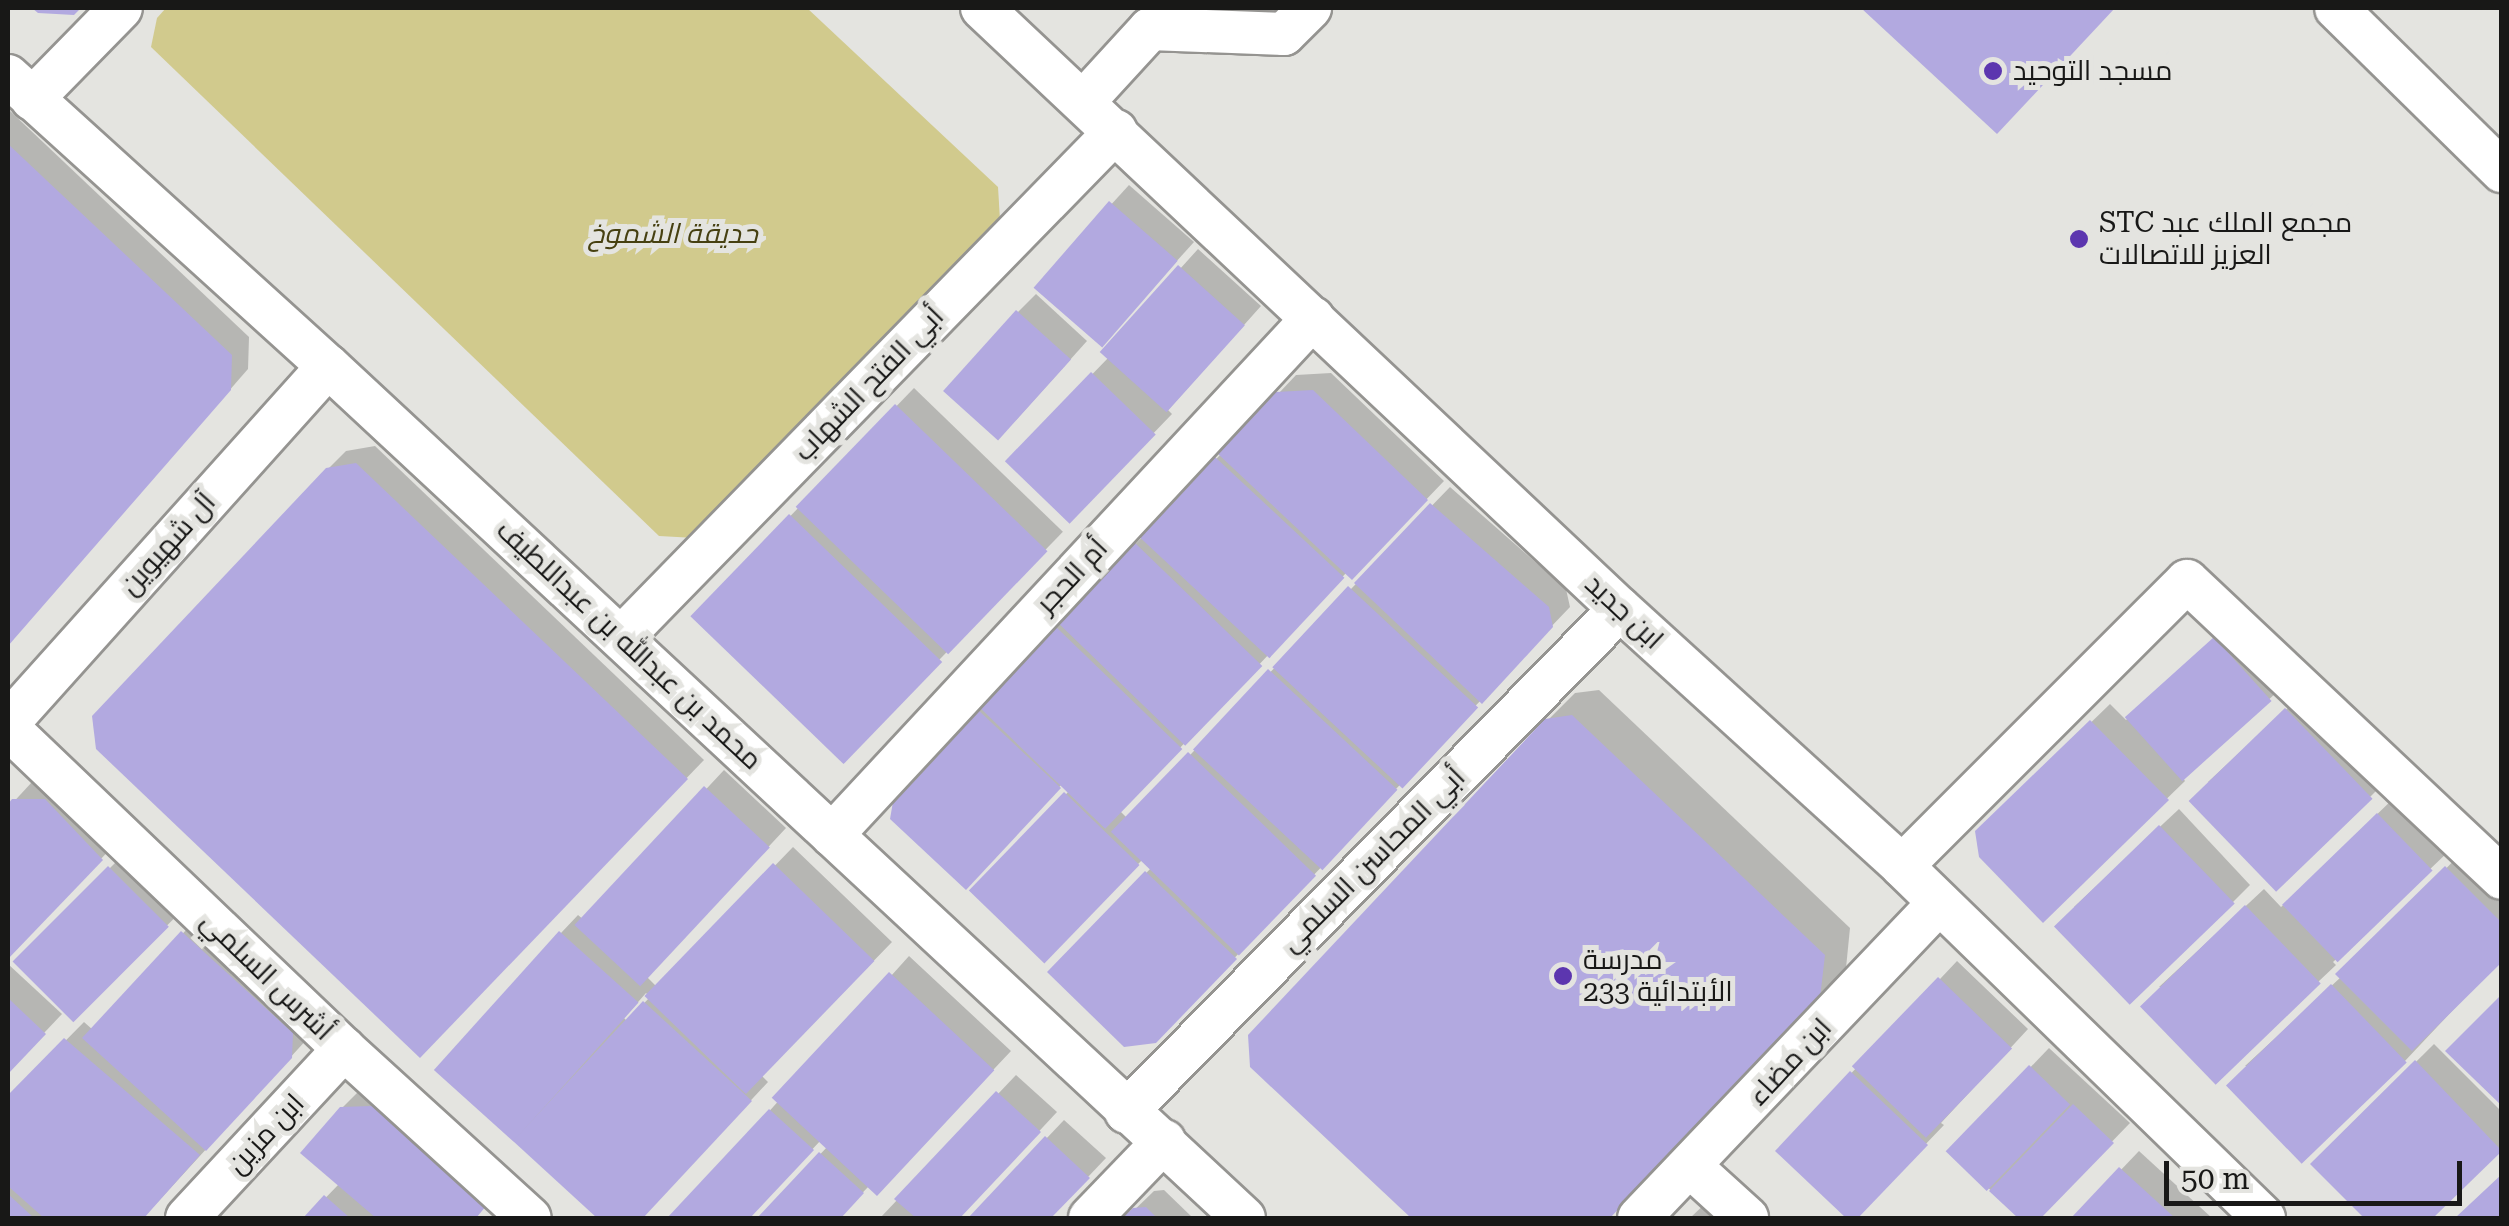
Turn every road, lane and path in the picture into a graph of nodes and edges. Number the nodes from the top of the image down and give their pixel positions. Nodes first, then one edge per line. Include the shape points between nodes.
1 (121, 8) edge
2 (982, 8) edge
3 (1310, 8) edge
4 (2336, 8) edge
5 (20, 88) edge
6 (1085, 100) junction
7 (1116, 132) junction
8 (2502, 171) edge
9 (1313, 318) junction
10 (328, 366) junction
11 (1620, 609) junction
12 (622, 638) junction
13 (8, 726) edge
14 (832, 835) junction
15 (1902, 866) junction
16 (2502, 878) edge
17 (1940, 903) junction
18 (344, 1049) junction
19 (1126, 1112) junction
20 (1164, 1140) junction
21 (1690, 1167) junction
22 (188, 1218) edge
23 (530, 1218) edge
24 (1090, 1218) edge
25 (1244, 1218) edge
26 (1639, 1218) edge
27 (1747, 1218) edge
28 (2264, 1218) edge

1 - 5 street
2 - 6 street, ابن جديد
3 - 6 street via 1284,34 1150,30
4 - 8 street
5 - 10 street, محمد بن عبدالله بن عبداللطيف
6 - 7 street, ابن جديد
7 - 9 street, ابن جديد
7 - 12 street, أبي الفتح الشهاب
9 - 11 street, ابن جديد
9 - 14 street, أم الحجر
10 - 12 street, محمد بن عبدالله بن عبداللطيف
10 - 13 street, آل شهيوين
11 - 15 street, ابن جديد
11 - 19 street, أبي المحاسن السلمي
12 - 14 street, محمد بن عبدالله بن عبداللطيف
13 - 18 street, أشرس السلمي
14 - 19 street, محمد بن عبدالله بن عبداللطيف
15 - 16 street via 2187,580
15 - 17 street, ابن جديد
17 - 21 street, ابن مضاء
17 - 28 street, ابن جديد
18 - 22 street, ابن مزين
18 - 23 street, أشرس السلمي
19 - 20 street, محمد بن عبدالله بن عبداللطيف
20 - 24 street
20 - 25 street, محمد بن عبدالله بن عبداللطيف
21 - 26 street, ابن مضاء
21 - 27 street

